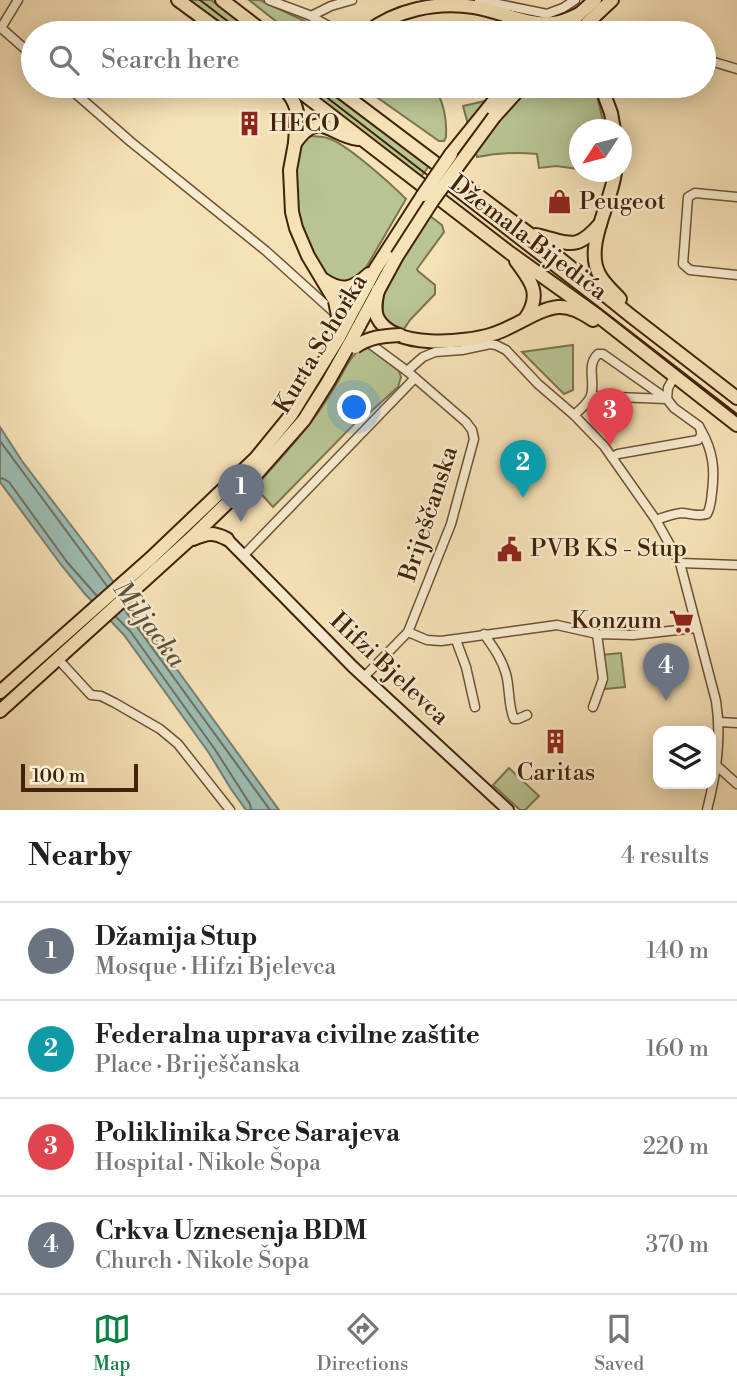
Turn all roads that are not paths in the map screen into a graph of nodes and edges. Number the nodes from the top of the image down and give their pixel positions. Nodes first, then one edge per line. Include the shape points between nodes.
1 (18, 0) edge
2 (178, 0) edge
3 (222, 0) edge
4 (269, 0) edge
5 (352, 0) edge
6 (575, 0) edge
7 (595, 0) edge
8 (612, 0) edge
9 (477, 4) edge
10 (579, 14) junction
11 (597, 15) junction
12 (311, 16) junction
13 (518, 19) junction
14 (207, 21) edge
15 (249, 21) edge
16 (320, 21) edge
17 (384, 21) edge
18 (521, 21) edge
19 (537, 21) edge
20 (561, 21) edge
21 (571, 21) edge
22 (590, 21) edge
23 (593, 21) edge
24 (1, 27) edge
25 (21, 45) edge
26 (716, 63) edge
27 (737, 69) edge
28 (81, 98) edge
29 (292, 98) edge
30 (309, 98) edge
31 (349, 98) edge
32 (356, 98) edge
33 (508, 98) edge
34 (605, 98) edge
35 (612, 119) edge
36 (386, 126) junction
37 (363, 139) junction
38 (295, 143) junction
39 (613, 182) edge
40 (737, 197) edge
41 (600, 224) junction
42 (528, 233) junction
43 (392, 253) junction
44 (510, 253) junction
45 (376, 268) junction
46 (737, 275) edge
47 (321, 278) junction
48 (378, 290) junction
49 (631, 316) junction
50 (525, 320) junction
51 (354, 322) junction
52 (394, 332) junction
53 (624, 336) junction
54 (342, 342) junction
55 (407, 371) junction
56 (674, 377) junction
57 (415, 378) junction
58 (592, 396) junction
59 (737, 398) edge
60 (667, 399) junction
61 (574, 415) junction
62 (737, 425) edge
63 (701, 430) junction
64 (612, 457) junction
65 (228, 504) junction
66 (656, 520) junction
67 (228, 539) junction
68 (189, 540) junction
69 (243, 556) junction
70 (680, 563) junction
71 (737, 565) edge
72 (124, 591) junction
73 (90, 621) junction
74 (696, 628) junction
75 (408, 632) junction
76 (484, 634) junction
77 (597, 634) junction
78 (456, 640) junction
79 (58, 659) junction
80 (364, 677) junction
81 (0, 692) edge
82 (475, 707) dead end
83 (593, 707) dead end
84 (0, 711) edge
85 (527, 715) dead end
86 (719, 722) junction
87 (737, 723) edge
88 (717, 766) junction
89 (737, 784) edge
90 (230, 810) edge
91 (508, 810) edge
92 (707, 810) edge

1 - 24 street
2 - 14 main road
3 - 15 main road
4 - 12 street
5 - 12 street
6 - 9 street via 547,14
7 - 10 main road
8 - 11 main road
9 - 13 main road
9 - 17 main road via 437,6
10 - 20 main road
10 - 21 main road
11 - 22 main road
11 - 23 main road
12 - 16 street
13 - 18 main road
13 - 19 main road
24 - 25 street
26 - 27 street
28 - 55 street, Briješčanska
29 - 38 main road
30 - 37 main road, Džemala Bijedića
31 - 36 main road, Džemala Bijedića
32 - 36 main road
33 - 43 main road, Kurta Schorka, bridge
34 - 35 main road
36 - 42 main road, Džemala Bijedića
37 - 38 main road via 321,125
37 - 44 main road, Džemala Bijedića
38 - 47 main road via 290,170 292,212
39 - 41 main road
40 - 46 street via 695,193 688,197 683,264 690,270
41 - 42 main road via 577,243
41 - 49 main road via 595,264
42 - 49 main road, Džemala Bijedića
43 - 45 main road, Kurta Schorka
43 - 48 main road, Kurta Schorka
44 - 50 main road via 530,281 535,297
44 - 53 main road, Džemala Bijedića
45 - 47 main road via 347,288
45 - 51 main road, Kurta Schorka
47 - 54 main road, bridge via 335,301
48 - 51 main road, Kurta Schorka
48 - 52 main road via 378,319
49 - 59 main road, Džemala Bijedića
50 - 52 main road via 494,334 449,342
50 - 53 main road via 552,309 569,308
51 - 54 main road, Kurta Schorka, bridge
52 - 54 main road, bridge
53 - 56 main road, Džemala Bijedića
54 - 65 main road, Kurta Schorka via 342,359 304,420
54 - 72 main road, Kurta Schorka via 257,458 167,543
55 - 57 street, Briješčanska
55 - 61 street via 428,354 496,345
56 - 60 street
56 - 62 main road, Džemala Bijedića
57 - 69 street
57 - 75 street, Briješčanska via 466,422 474,439 451,524
58 - 60 street
58 - 60 street via 592,362 603,354
58 - 61 street
60 - 63 street
61 - 64 street
63 - 64 street via 698,440
63 - 66 street via 713,459 710,509 701,516 685,513
64 - 66 street
65 - 67 main road via 221,520
65 - 68 main road, Kurta Schorka
66 - 70 street
67 - 68 main road via 215,533
67 - 69 main road, Hifzi Bjelevca
68 - 72 main road, Kurta Schorka
69 - 80 main road, Hifzi Bjelevca
70 - 71 street
70 - 74 street
72 - 73 main road, Kurta Schorka
73 - 79 main road, Kurta Schorka
73 - 81 main road, Kurta Schorka
74 - 77 street
74 - 86 street
75 - 78 street via 427,640
75 - 80 street
76 - 77 street via 557,625
76 - 78 street
76 - 85 street via 506,674 512,716
77 - 83 street via 603,679
78 - 82 street
79 - 84 main road, Kurta Schorka
79 - 90 street via 91,695 115,703 170,736
80 - 91 main road, Hifzi Bjelevca
86 - 87 street
86 - 88 street
88 - 89 street
88 - 92 street

